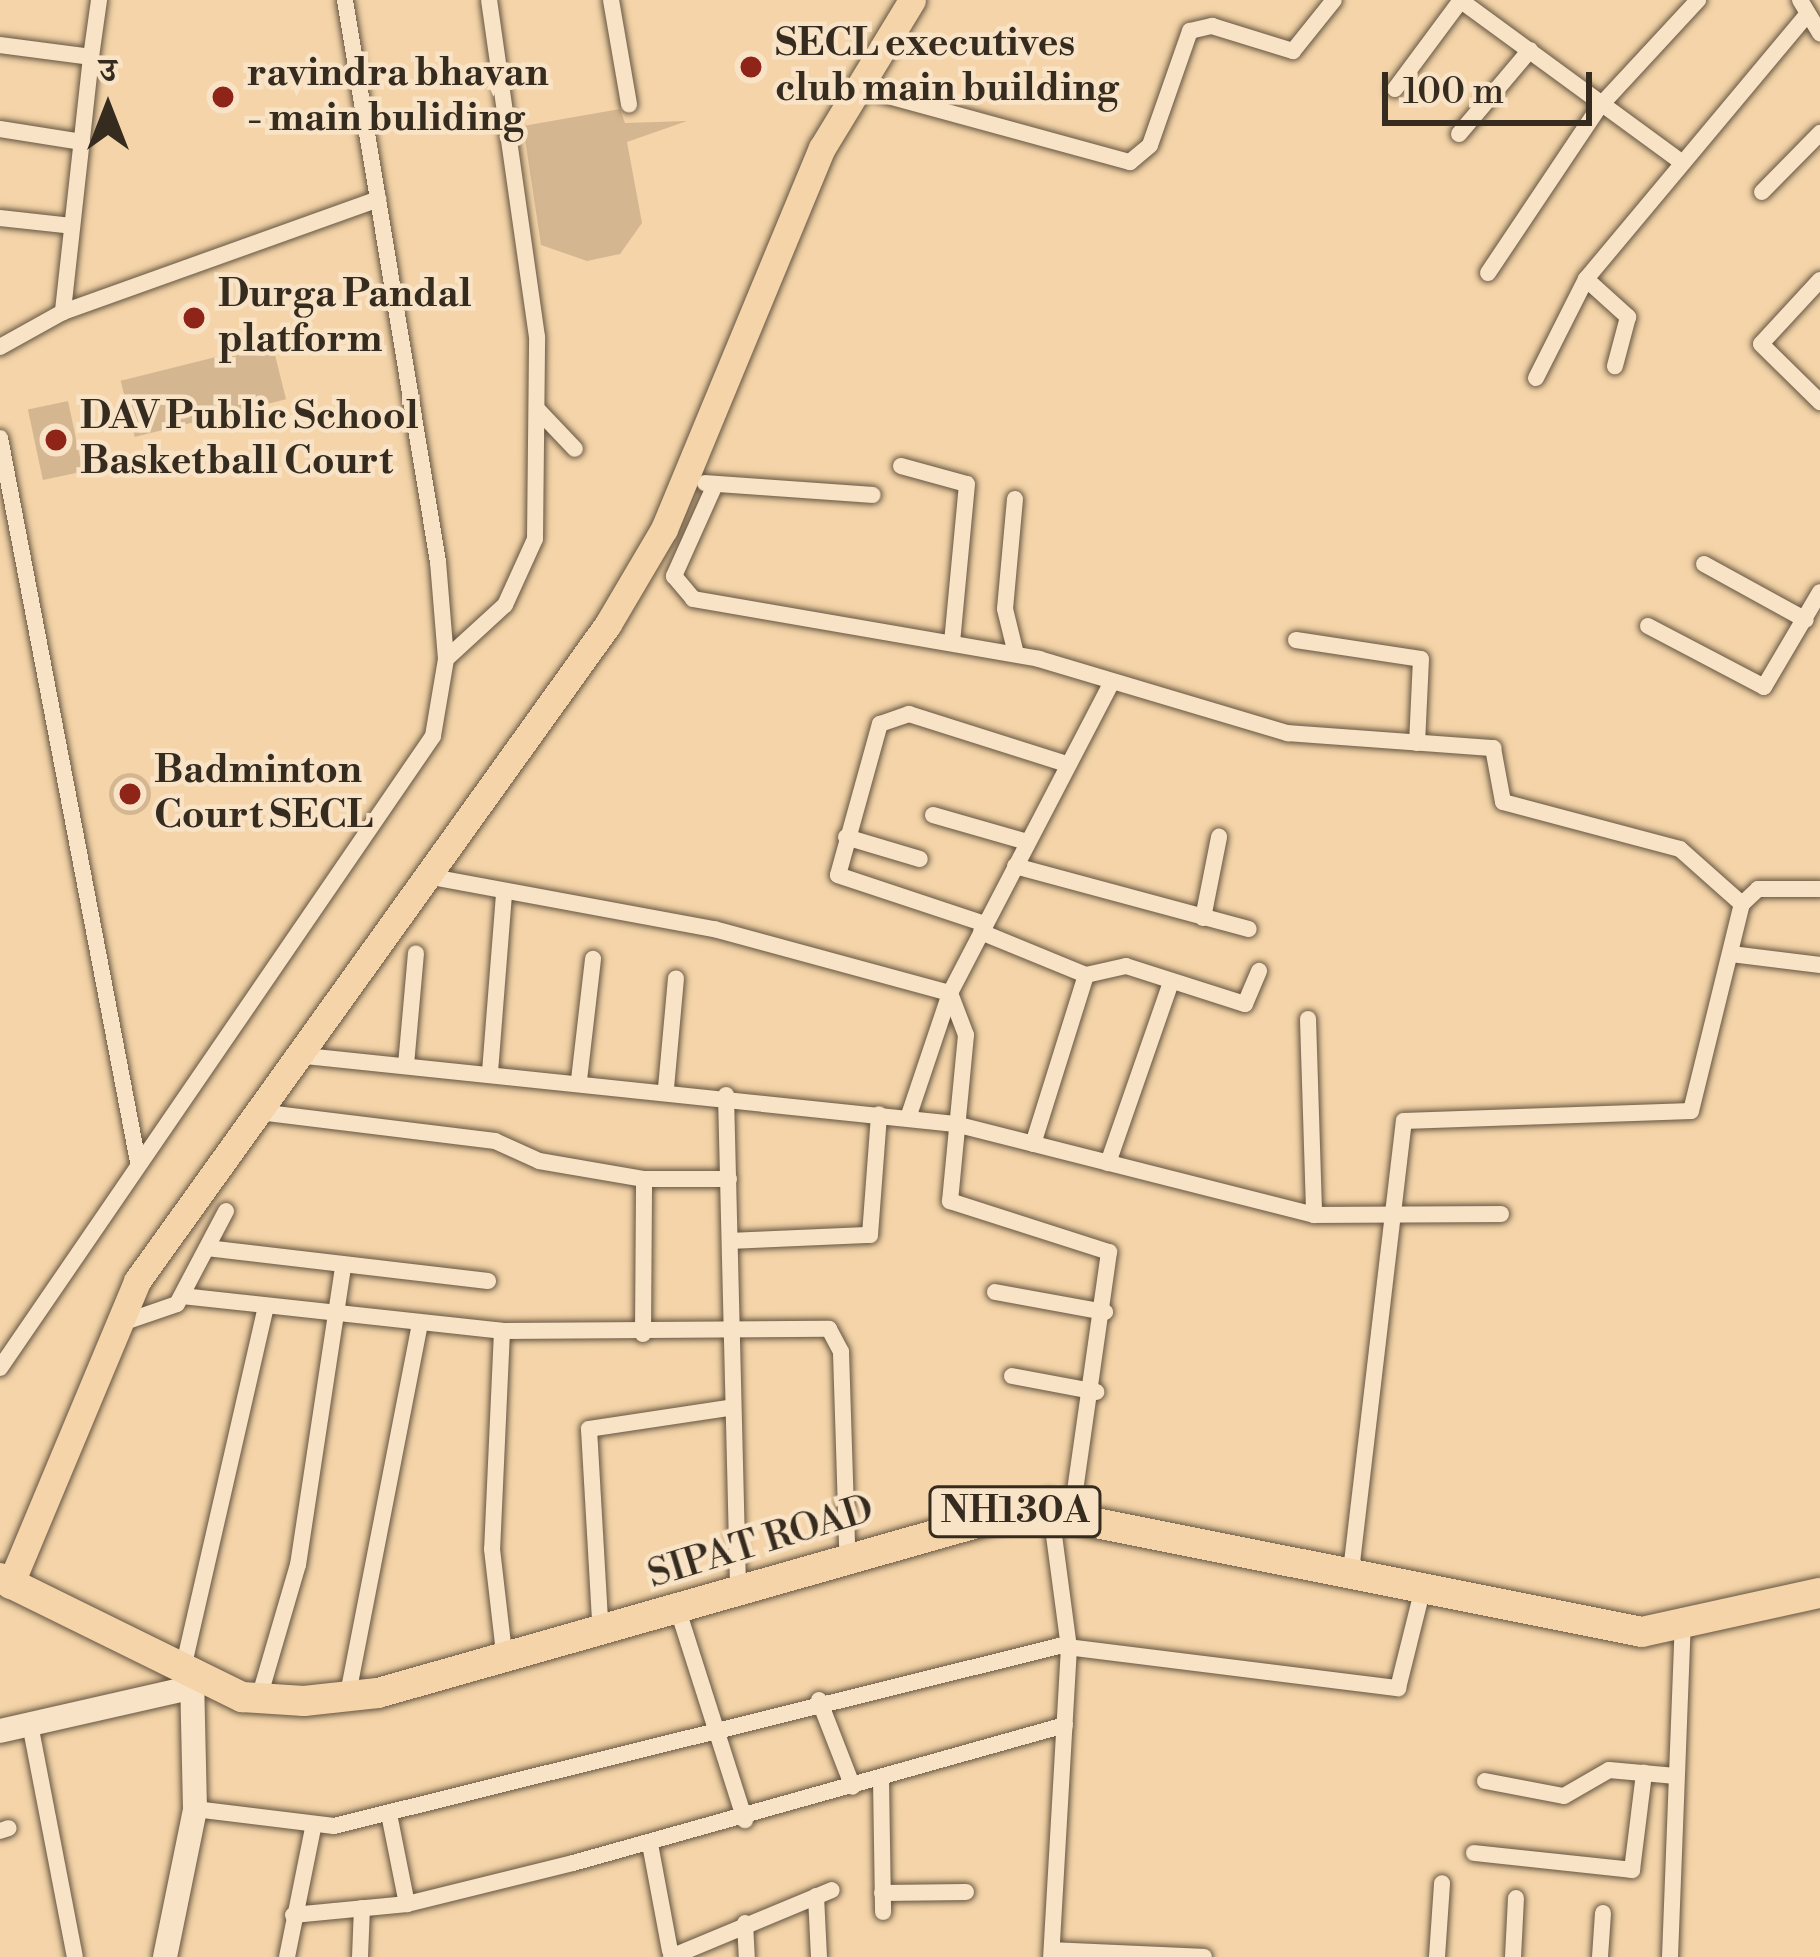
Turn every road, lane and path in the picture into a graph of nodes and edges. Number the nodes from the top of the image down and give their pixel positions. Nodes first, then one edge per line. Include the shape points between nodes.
1 (99, 0) edge
2 (345, 0) edge
3 (489, 0) edge
4 (611, 0) edge
5 (912, 0) edge
6 (1334, 0) edge
7 (1460, 0) edge
8 (1698, 0) edge
9 (1803, 8) edge
10 (1820, 33) edge
11 (0, 45) edge
12 (1530, 50) junction
13 (91, 57) junction
14 (859, 88) junction
15 (1395, 89) dead end
16 (629, 104) dead end
17 (1599, 107) junction
18 (0, 129) edge
19 (1820, 133) edge
20 (1459, 134) dead end
21 (82, 142) junction
22 (1676, 159) junction
23 (1762, 192) dead end
24 (378, 199) junction
25 (0, 218) edge
26 (72, 226) junction
27 (1488, 273) dead end
28 (1586, 279) junction
29 (1818, 288) edge
30 (62, 312) junction
31 (0, 346) edge
32 (1615, 366) dead end
33 (1536, 378) dead end
34 (1820, 402) edge
35 (539, 411) junction
36 (0, 438) edge
37 (575, 449) dead end
38 (901, 466) dead end
39 (687, 477) junction
40 (715, 487) junction
41 (873, 495) dead end
42 (1016, 499) dead end
43 (1704, 564) dead end
44 (1820, 592) edge
45 (1805, 620) junction
46 (1648, 626) dead end
47 (1296, 640) dead end
48 (952, 642) junction
49 (1016, 654) junction
50 (475, 656) dead end
51 (446, 659) junction
52 (1112, 682) junction
53 (1417, 743) junction
54 (1066, 764) junction
55 (934, 815) dead end
56 (846, 837) junction
57 (1219, 837) dead end
58 (1027, 842) junction
59 (920, 859) dead end
60 (1015, 866) junction
61 (427, 876) junction
62 (1820, 889) edge
63 (504, 895) junction
64 (1742, 904) junction
65 (1203, 918) junction
66 (983, 928) junction
67 (1249, 929) dead end
68 (416, 953) dead end
69 (1731, 954) junction
70 (593, 959) dead end
71 (1820, 965) edge
72 (1259, 971) dead end
73 (1086, 975) junction
74 (676, 978) dead end
75 (1171, 982) junction
76 (950, 994) junction
77 (1308, 1019) dead end
78 (296, 1055) junction
79 (406, 1065) junction
80 (490, 1072) junction
81 (578, 1080) junction
82 (666, 1088) junction
83 (726, 1095) junction
84 (260, 1112) junction
85 (879, 1114) junction
86 (908, 1118) junction
87 (956, 1124) junction
88 (1033, 1144) junction
89 (138, 1162) junction
90 (1108, 1162) junction
91 (644, 1179) junction
92 (729, 1179) junction
93 (226, 1211) dead end
94 (1501, 1214) dead end
95 (1314, 1215) junction
96 (1397, 1220) junction
97 (730, 1241) junction
98 (207, 1248) junction
99 (343, 1269) junction
100 (488, 1280) dead end
101 (995, 1292) dead end
102 (182, 1296) junction
103 (266, 1307) junction
104 (1106, 1312) junction
105 (337, 1317) junction
106 (119, 1324) junction
107 (421, 1324) junction
108 (733, 1329) junction
109 (502, 1331) junction
110 (644, 1334) junction
111 (0, 1368) edge
112 (1012, 1376) dead end
113 (1097, 1392) junction
114 (728, 1408) junction
115 (1057, 1502) junction
116 (847, 1545) junction
117 (1352, 1564) junction
118 (738, 1579) junction
119 (5, 1581) edge
120 (1820, 1581) edge
121 (1423, 1588) junction
122 (1820, 1593) edge
123 (675, 1604) junction
124 (600, 1619) junction
125 (1683, 1620) junction
126 (503, 1644) junction
127 (1070, 1647) junction
128 (197, 1681) junction
129 (260, 1692) junction
130 (347, 1692) junction
131 (819, 1700) junction
132 (30, 1724) junction
133 (1065, 1725) junction
134 (715, 1727) junction
135 (0, 1731) edge
136 (1644, 1773) junction
137 (1676, 1776) junction
138 (881, 1779) junction
139 (1485, 1781) dead end
140 (853, 1787) junction
141 (195, 1809) junction
142 (389, 1814) junction
143 (745, 1820) junction
144 (313, 1828) junction
145 (650, 1844) junction
146 (1474, 1853) dead end
147 (1442, 1883) dead end
148 (966, 1892) dead end
149 (1516, 1898) dead end
150 (407, 1904) junction
151 (362, 1908) junction
152 (1603, 1912) dead end
153 (293, 1915) junction
154 (745, 1923) junction
155 (671, 1954) edge
156 (1051, 1954) edge
157 (75, 1957) edge
158 (166, 1957) edge
159 (286, 1957) edge
160 (360, 1957) edge
161 (747, 1957) edge
162 (819, 1957) edge
163 (1204, 1957) edge
164 (1437, 1957) edge
165 (1513, 1957) edge
166 (1600, 1957) edge
167 (1670, 1957) edge

1 - 13 street
2 - 24 street
3 - 35 street
4 - 16 street
5 - 14 main road
6 - 14 street via 1293,52 1212,26 1190,31 1150,145 1130,161
7 - 12 street
7 - 15 street
8 - 17 street
9 - 10 street
9 - 22 street
11 - 13 street
12 - 17 street
12 - 20 street
13 - 21 street
14 - 39 main road via 822,148
17 - 22 street
17 - 27 street
18 - 21 street
19 - 23 street
21 - 26 street
22 - 28 street
24 - 30 street
24 - 51 street
25 - 26 street
26 - 30 street
28 - 32 street via 1628,317
28 - 33 street
29 - 34 street via 1761,344
30 - 31 street
35 - 37 street
35 - 51 street via 530,566
36 - 89 street
38 - 48 street via 967,484
39 - 40 street
39 - 61 main road via 608,624
40 - 41 street
40 - 48 street via 674,576 682,594
42 - 49 street via 1006,609
43 - 45 street
44 - 45 street
45 - 46 street via 1764,687
47 - 53 street via 1421,659
48 - 49 street
49 - 52 street
50 - 51 street
51 - 89 street via 434,736
52 - 53 street via 1288,733
52 - 54 street
53 - 64 street via 1493,748 1503,802 1680,848
54 - 56 street via 964,727 890,716
54 - 58 street
55 - 58 street
56 - 59 street
56 - 66 street via 836,865 845,880
57 - 65 street
58 - 60 street
60 - 65 street
60 - 66 street
61 - 63 street
61 - 78 main road
62 - 64 street via 1759,889
63 - 76 street via 715,929
63 - 80 street
64 - 69 street
65 - 67 street
66 - 73 street
66 - 76 street
68 - 79 street
69 - 71 street
69 - 96 street via 1691,1111 1414,1114 1402,1127
70 - 81 street
72 - 75 street via 1245,1004
73 - 75 street via 1114,964
73 - 88 street
74 - 82 street
75 - 90 street
76 - 86 street
76 - 87 street via 966,1035
77 - 95 street
78 - 79 street
78 - 84 main road
79 - 80 street
80 - 81 street
81 - 82 street
82 - 83 street
83 - 85 street
83 - 92 street
84 - 91 street via 495,1141 539,1161
84 - 106 main road via 165,1238
85 - 86 street
85 - 97 street via 870,1235
86 - 87 street
87 - 88 street
87 - 104 street via 950,1202 1107,1249
88 - 90 street
89 - 111 street
90 - 95 street
91 - 92 street
91 - 110 street
92 - 97 street
93 - 98 street
94 - 96 street
95 - 96 street
96 - 117 street
97 - 108 street
98 - 99 street
98 - 102 street
99 - 100 street
99 - 105 street
101 - 104 street
102 - 103 street
102 - 106 street via 164,1314
103 - 105 street
103 - 128 street
104 - 113 street
105 - 107 street
105 - 129 street via 298,1565
106 - 119 main road
107 - 109 street
107 - 130 street
108 - 110 street
108 - 114 street
108 - 116 street via 839,1338
109 - 110 street
109 - 126 street via 493,1549
112 - 113 street
113 - 115 street
114 - 118 street
114 - 124 street via 589,1429
115 - 116 highway, SIPAT ROAD / NH130A
115 - 117 highway, SIPAT ROAD / NH130A
115 - 123 highway, SIPAT ROAD / NH130A
115 - 127 street
116 - 118 highway, SIPAT ROAD / NH130A
117 - 121 highway, SIPAT ROAD / NH130A
117 - 125 highway, SIPAT ROAD / NH130A via 1584,1615
118 - 123 highway, SIPAT ROAD / NH130A
119 - 128 highway, SIPAT ROAD / NH130A
120 - 125 highway, SIPAT ROAD / NH130A
121 - 125 highway, SIPAT ROAD / NH130A via 1559,1622
121 - 127 street via 1398,1688
122 - 125 highway, SIPAT ROAD / NH130A
123 - 124 highway, SIPAT ROAD / NH130A
123 - 130 highway, SIPAT ROAD / NH130A
123 - 134 street
124 - 126 highway, SIPAT ROAD / NH130A
125 - 137 street
126 - 130 highway, SIPAT ROAD / NH130A
127 - 131 street
127 - 133 street
128 - 129 highway, SIPAT ROAD / NH130A
128 - 132 street
128 - 141 street
129 - 130 highway, SIPAT ROAD / NH130A
131 - 134 street
131 - 140 street
132 - 135 street
132 - 157 street
133 - 138 street
133 - 156 street
134 - 142 street
134 - 143 street
136 - 137 street
136 - 139 street via 1597,1772 1564,1796
136 - 146 street via 1632,1870
137 - 167 street
138 - 140 street
138 - 148 street via 882,1903
140 - 143 street
141 - 144 street
141 - 158 street
142 - 144 street
142 - 150 street
143 - 145 street
144 - 153 street
145 - 150 street
145 - 155 street
147 - 164 street
149 - 165 street
150 - 151 street
151 - 153 street
151 - 160 street
152 - 166 street
153 - 159 street
154 - 155 street
154 - 161 street
154 - 162 street via 824,1893
156 - 163 street

